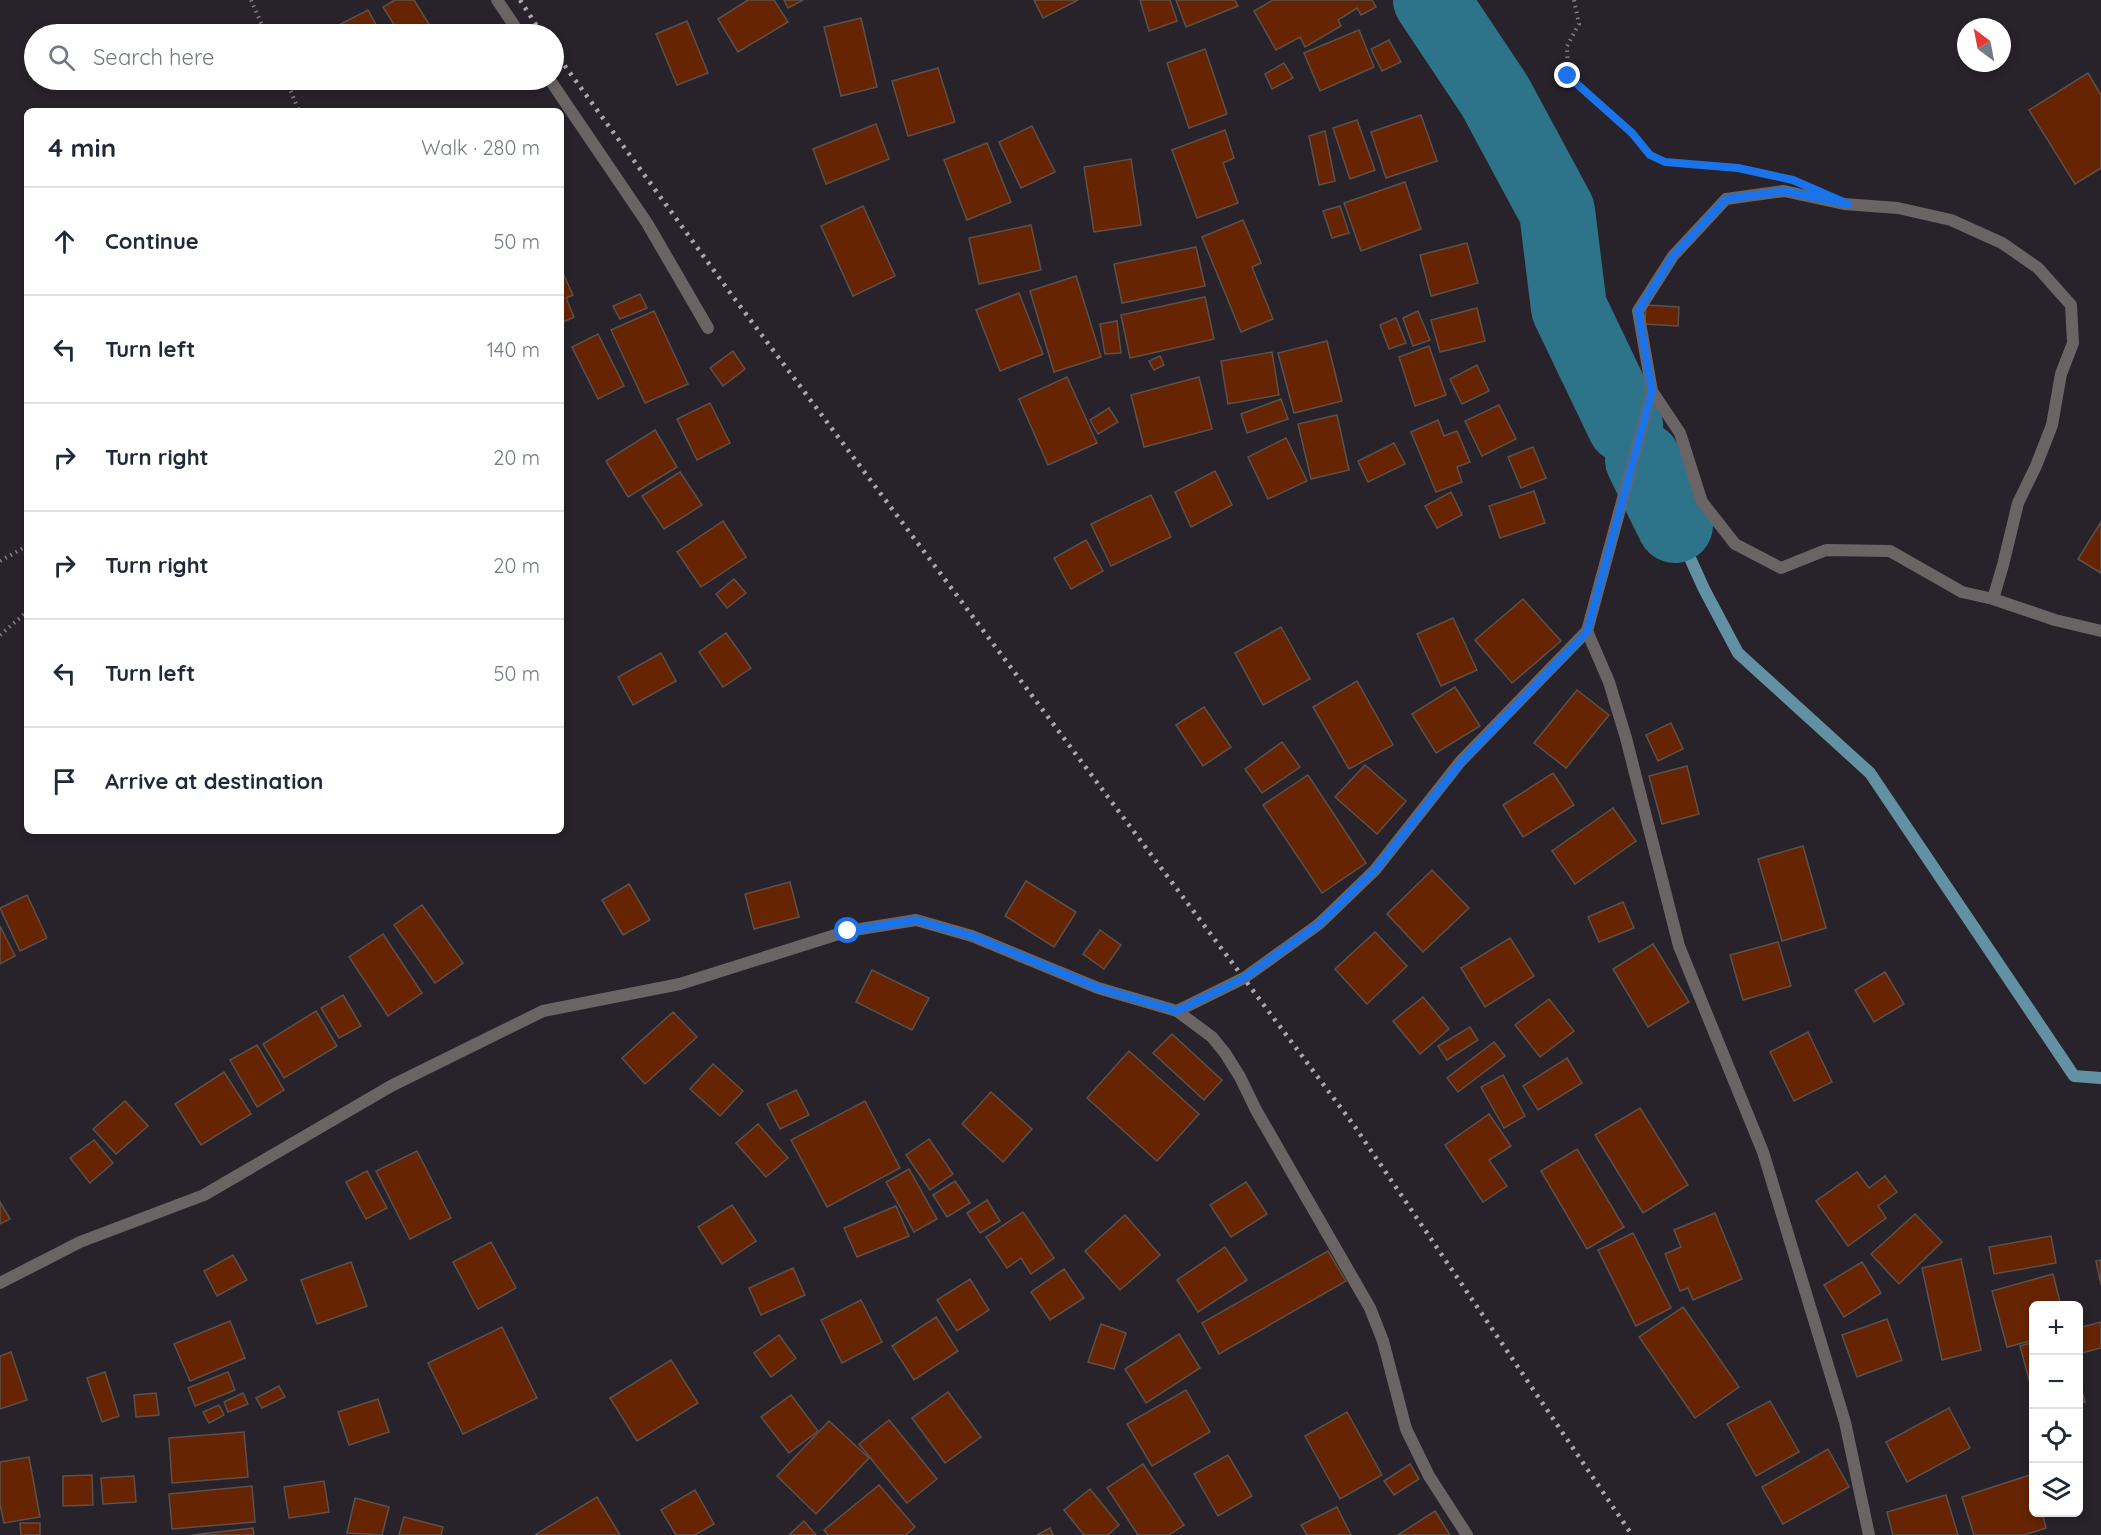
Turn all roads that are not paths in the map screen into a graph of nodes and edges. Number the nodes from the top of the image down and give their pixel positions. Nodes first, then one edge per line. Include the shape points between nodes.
1 (497, 0) edge
2 (513, 24) edge
3 (557, 90) edge
4 (708, 328) dead end
5 (1652, 391) junction
6 (1993, 600) junction
7 (2101, 631) edge
8 (1587, 632) junction
9 (1177, 1011) junction
10 (0, 1283) edge
11 (1467, 1535) edge
12 (1869, 1535) edge

1 - 2 street
3 - 4 street via 647,223
5 - 6 street via 1680,433 1702,502 1735,544 1781,568 1826,550 1890,551 1962,592
5 - 6 street via 1638,311 1673,256 1726,199 1784,191 1844,204 1898,208 1951,220 2002,243 2038,268 2071,305 2073,343 2061,374 2052,425 2018,503
5 - 8 street
6 - 7 street
8 - 9 street via 1461,762 1375,870 1319,924 1244,978
8 - 12 street via 1609,682 1626,738 1679,946 1763,1152 1845,1422
9 - 10 street via 1098,988 972,936 916,920 848,931 680,984 543,1011 391,1086 204,1195 80,1242
9 - 11 street via 1212,1037 1225,1053 1370,1308 1383,1341 1406,1430 1429,1476

